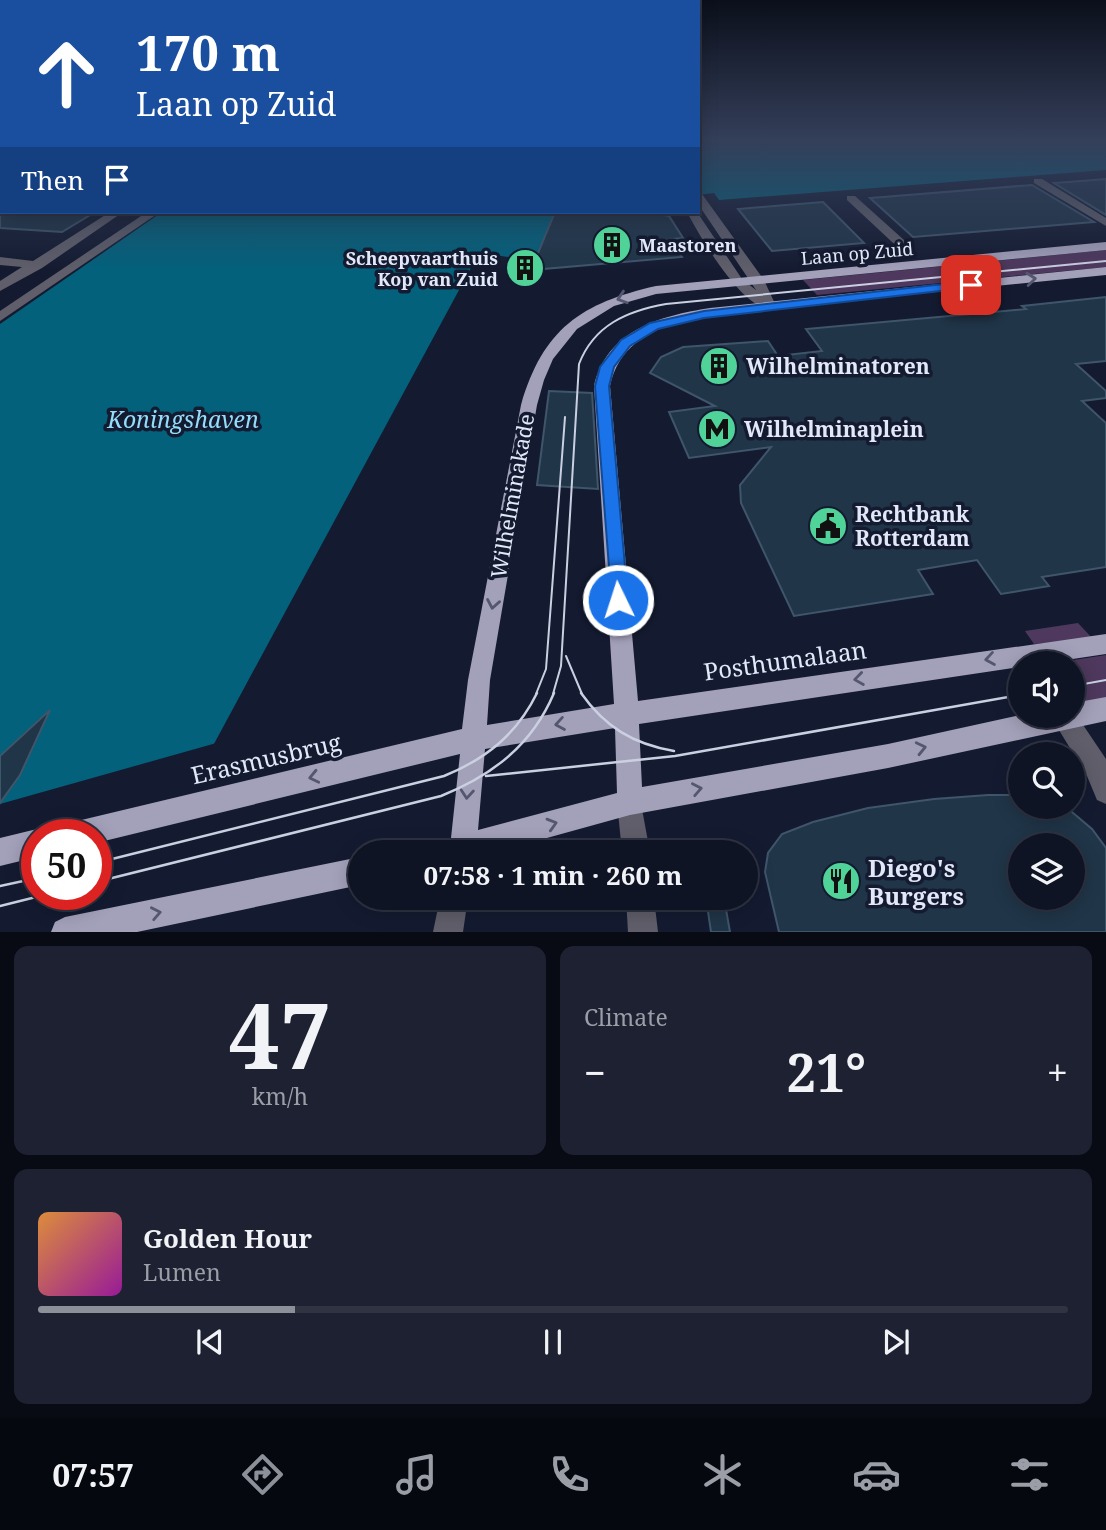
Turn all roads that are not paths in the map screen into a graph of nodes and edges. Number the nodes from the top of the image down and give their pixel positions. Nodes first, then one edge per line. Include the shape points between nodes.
1 (1044, 184) edge
2 (851, 198) dead end
3 (700, 199) edge
4 (114, 214) edge
5 (151, 214) edge
6 (693, 214) edge
7 (1106, 222) edge
8 (1106, 246) edge
9 (910, 252) dead end
10 (0, 261) edge
11 (35, 265) junction
12 (71, 268) junction
13 (1106, 271) edge
14 (758, 280) junction
15 (737, 282) junction
16 (0, 288) edge
17 (769, 306) junction
18 (0, 317) edge
19 (1106, 644) edge
20 (1106, 709) edge
21 (1085, 713) edge
22 (627, 714) junction
23 (1014, 728) edge
24 (1075, 728) edge
25 (472, 739) junction
26 (1106, 790) edge
27 (630, 802) junction
28 (112, 826) edge
29 (459, 840) edge
30 (497, 840) edge
31 (635, 840) edge
32 (21, 847) edge
33 (0, 852) edge
34 (348, 874) edge
35 (452, 910) edge
36 (641, 910) edge
37 (65, 932) edge
38 (448, 932) edge
39 (643, 932) edge

1 - 7 street
2 - 9 street
3 - 14 street
4 - 11 street
5 - 12 street
6 - 15 street
8 - 14 main road, Laan op Zuid
10 - 11 street
11 - 12 street
11 - 16 street
12 - 18 street
17 -> 13 main road, Laan op Zuid
14 - 15 main road, Laan op Zuid
14 - 17 street
15 - 17 street
15 -> 25 main road, Wilhelminakade via 656,290 605,304 570,327 544,357 529,405
17 - 22 main road via 654,326 626,343 605,372 602,386
19 -> 22 main road, Posthumalaan
20 - 21 main road
22 -> 25 main road, Posthumalaan
22 - 27 main road
27 -> 23 main road via 888,756
24 - 26 street
25 -> 28 main road, Erasmusbrug
25 -> 29 main road, Wilhelminakade
30 -> 27 main road
27 - 31 street
32 - 33 main road
37 -> 34 main road
35 - 38 street
36 - 39 street

